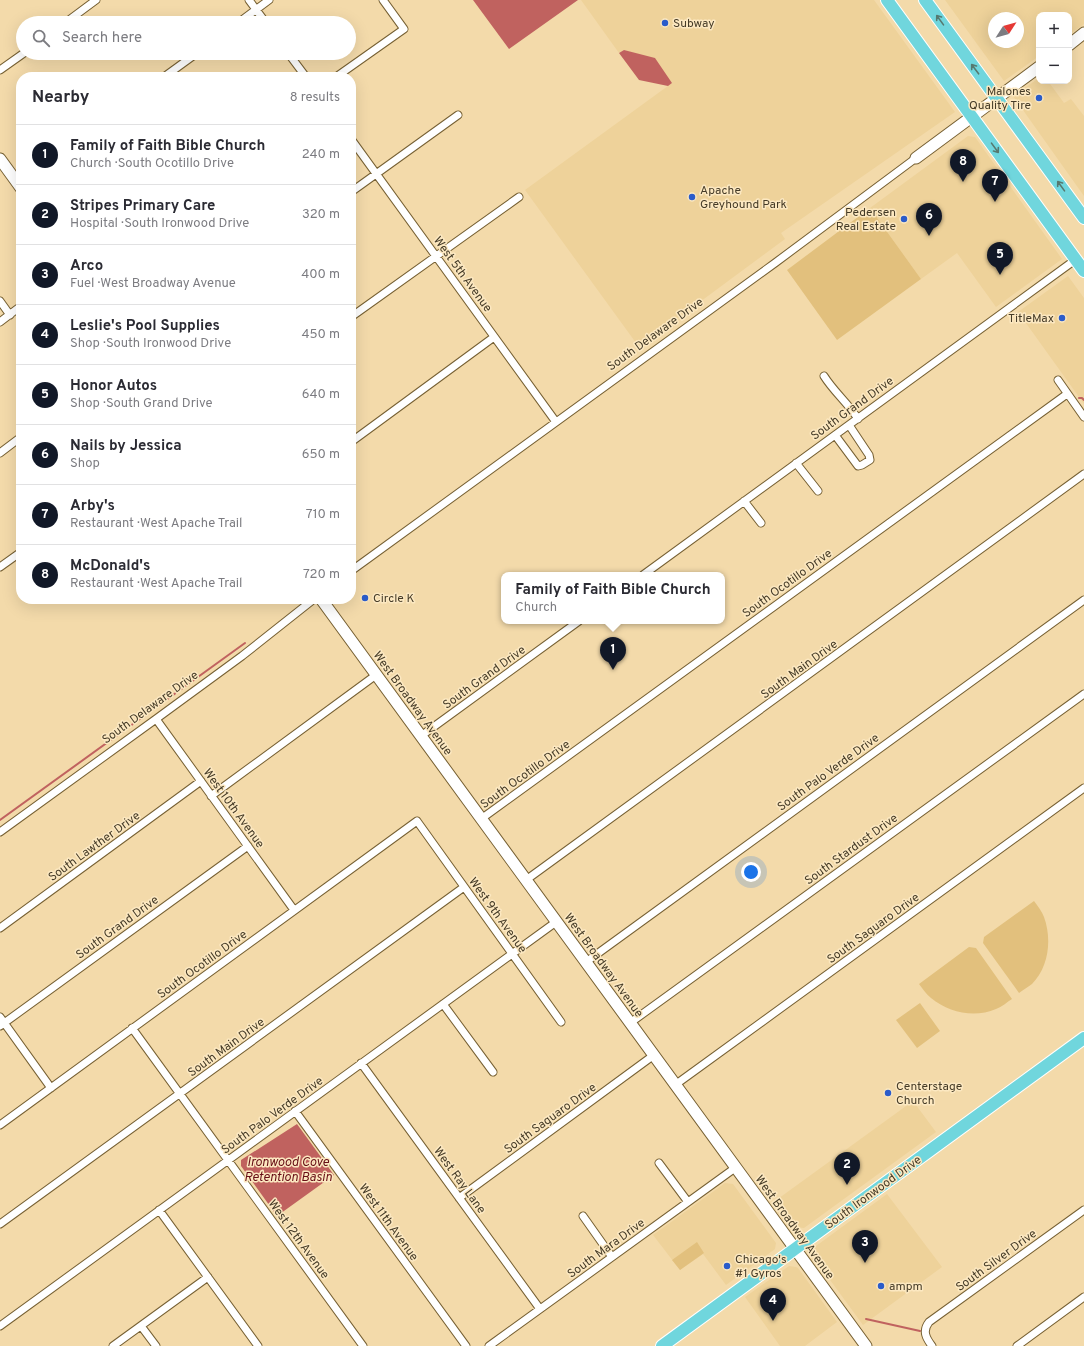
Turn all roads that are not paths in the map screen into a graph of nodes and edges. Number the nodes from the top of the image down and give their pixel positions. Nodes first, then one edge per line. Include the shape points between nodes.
1 (96, 0) edge
2 (249, 0) edge
3 (268, 0) edge
4 (383, 0) edge
5 (887, 0) edge
6 (925, 0) edge
7 (256, 9) junction
8 (74, 16) edge
9 (247, 16) edge
10 (261, 16) edge
11 (1084, 34) edge
12 (1072, 43) edge
13 (16, 59) edge
14 (187, 60) edge
15 (293, 60) edge
16 (1036, 69) edge
17 (0, 70) edge
18 (171, 72) edge
19 (302, 72) edge
20 (343, 72) edge
21 (997, 98) junction
22 (458, 114) dead end
23 (972, 116) junction
24 (356, 146) edge
25 (916, 158) joint
26 (0, 159) edge
27 (376, 174) junction
28 (16, 179) edge
29 (356, 188) edge
30 (519, 197) dead end
31 (1084, 218) edge
32 (436, 256) junction
33 (1075, 260) junction
34 (1084, 272) edge
35 (0, 302) edge
36 (16, 310) edge
37 (356, 314) edge
38 (10, 315) junction
39 (0, 322) edge
40 (494, 337) junction
41 (824, 376) dead end
42 (1058, 380) dead end
43 (1067, 394) junction
44 (1084, 417) edge
45 (858, 419) junction
46 (556, 422) junction
47 (849, 425) junction
48 (835, 435) junction
49 (356, 438) edge
50 (16, 441) edge
51 (0, 453) edge
52 (796, 463) junction
53 (1084, 474) edge
54 (818, 491) dead end
55 (744, 501) junction
56 (761, 523) dead end
57 (16, 556) edge
58 (0, 567) edge
59 (356, 567) edge
60 (647, 572) edge
61 (1084, 600) edge
62 (308, 604) edge
63 (325, 604) edge
64 (576, 624) edge
65 (376, 675) junction
66 (1084, 694) edge
67 (156, 719) junction
68 (421, 736) junction
69 (201, 781) junction
70 (1084, 788) edge
71 (211, 796) junction
72 (481, 819) junction
73 (417, 821) joint
74 (0, 832) edge
75 (248, 846) junction
76 (526, 880) junction
77 (464, 887) junction
78 (294, 910) junction
79 (556, 922) junction
80 (0, 928) edge
81 (512, 954) junction
82 (586, 962) junction
83 (443, 1004) junction
84 (1, 1022) edge
85 (561, 1022) dead end
86 (630, 1023) junction
87 (132, 1028) junction
88 (1084, 1038) edge
89 (654, 1055) junction
90 (361, 1064) junction
91 (493, 1072) dead end
92 (675, 1085) junction
93 (51, 1088) junction
94 (180, 1094) junction
95 (295, 1111) junction
96 (0, 1125) edge
97 (228, 1160) junction
98 (659, 1163) dead end
99 (735, 1168) junction
100 (459, 1198) junction
101 (688, 1202) junction
102 (159, 1210) junction
103 (1084, 1210) edge
104 (583, 1216) dead end
105 (0, 1224) edge
106 (795, 1249) junction
107 (612, 1257) junction
108 (208, 1277) junction
109 (1084, 1297) edge
110 (540, 1309) junction
111 (0, 1326) edge
112 (142, 1326) junction
113 (113, 1346) edge
114 (156, 1346) edge
115 (258, 1346) edge
116 (364, 1346) edge
117 (466, 1346) edge
118 (489, 1346) edge
119 (662, 1346) edge
120 (866, 1346) edge
121 (932, 1346) edge
122 (1017, 1346) edge

1 - 8 street
2 - 7 street
3 - 7 street
4 - 20 street via 404,29
5 - 23 main road
21 -> 6 main road
7 - 9 street
7 - 10 street
11 - 12 main road
13 - 17 street
14 - 18 street
15 - 19 street
16 - 21 main road, South Delaware Drive
21 - 23 main road, South Delaware Drive
31 -> 21 main road
22 - 27 street
23 - 25 main road, South Delaware Drive
23 -> 33 main road
24 - 27 street, West 5th Avenue
25 - 46 street, South Delaware Drive
26 - 28 main road
27 - 29 street
27 - 32 street, West 5th Avenue
30 - 32 street
32 - 37 street
32 - 40 street, West 5th Avenue
33 - 34 main road
33 - 45 street, South Grand Drive
35 - 38 street
36 - 38 street
38 - 39 street
40 - 46 street, West 5th Avenue
40 - 49 street
41 - 45 street
42 - 43 street
43 - 44 street
43 - 72 street, South Ocotillo Drive
45 - 47 street, South Grand Drive
46 - 59 street, South Delaware Drive
47 - 48 street, South Grand Drive
47 - 48 street via 869,454 870,460 858,466
48 - 52 street, South Grand Drive
50 - 51 street
52 - 54 street
52 - 55 street, South Grand Drive
53 - 76 street, South Main Drive
55 - 56 street
55 - 60 street, South Grand Drive
57 - 58 street
61 - 82 street, South Palo Verde Drive
62 - 67 street, South Delaware Drive
63 - 65 main road, West Broadway Avenue
64 - 68 street, South Grand Drive
65 - 68 main road, West Broadway Avenue
65 - 71 street
66 - 86 street, South Stardust Drive
67 - 69 street, West 10th Avenue
67 - 74 street, South Delaware Drive
68 - 72 main road, West Broadway Avenue
69 - 71 street, West 10th Avenue
69 - 80 street, South Lawther Drive
70 - 92 street, South Saguaro Drive
71 - 75 street, West 10th Avenue
72 - 76 main road, West Broadway Avenue
73 - 77 street, West 9th Avenue
73 - 78 street, South Ocotillo Drive
75 - 78 street, West 10th Avenue
75 - 84 street, South Grand Drive
76 - 79 main road, West Broadway Avenue
77 - 81 street, West 9th Avenue
77 - 94 street, South Main Drive
78 - 87 street, South Ocotillo Drive
79 - 81 street, South Palo Verde Drive
79 - 82 main road, West Broadway Avenue
81 - 83 street, South Palo Verde Drive
81 - 85 street, West 9th Avenue
82 - 86 main road, West Broadway Avenue
83 - 90 street, South Palo Verde Drive
83 - 91 street
84 - 93 street
86 - 89 main road, West Broadway Avenue
87 - 93 street, South Ocotillo Drive
87 - 94 street, West 12th Avenue
88 - 106 main road, South Ironwood Drive
89 - 92 main road, West Broadway Avenue
89 - 100 street, South Saguaro Drive
90 - 95 street, South Palo Verde Drive
90 - 100 street, West Ray Lane
92 - 99 main road, West Broadway Avenue
93 - 96 street, South Ocotillo Drive
94 - 97 street, West 12th Avenue
94 - 105 street, South Main Drive
95 - 97 street, South Palo Verde Drive
95 - 117 street, West 11th Avenue
97 - 102 street, South Palo Verde Drive
97 - 116 street, West 12th Avenue
98 - 101 street
99 - 101 street, South Mara Drive
99 - 106 main road, West Broadway Avenue
100 - 110 street, West Ray Lane
101 - 107 street, South Mara Drive
102 - 108 street
102 - 111 street, South Palo Verde Drive
103 - 121 street, South Silver Drive via 929,1322 925,1335
104 - 107 street
106 - 119 main road, South Ironwood Drive
106 - 120 main road, West Broadway Avenue
107 - 110 street, South Mara Drive
108 - 112 street
108 - 115 street
109 - 122 street
110 - 118 street, South Mara Drive
112 - 113 street
112 - 114 street

